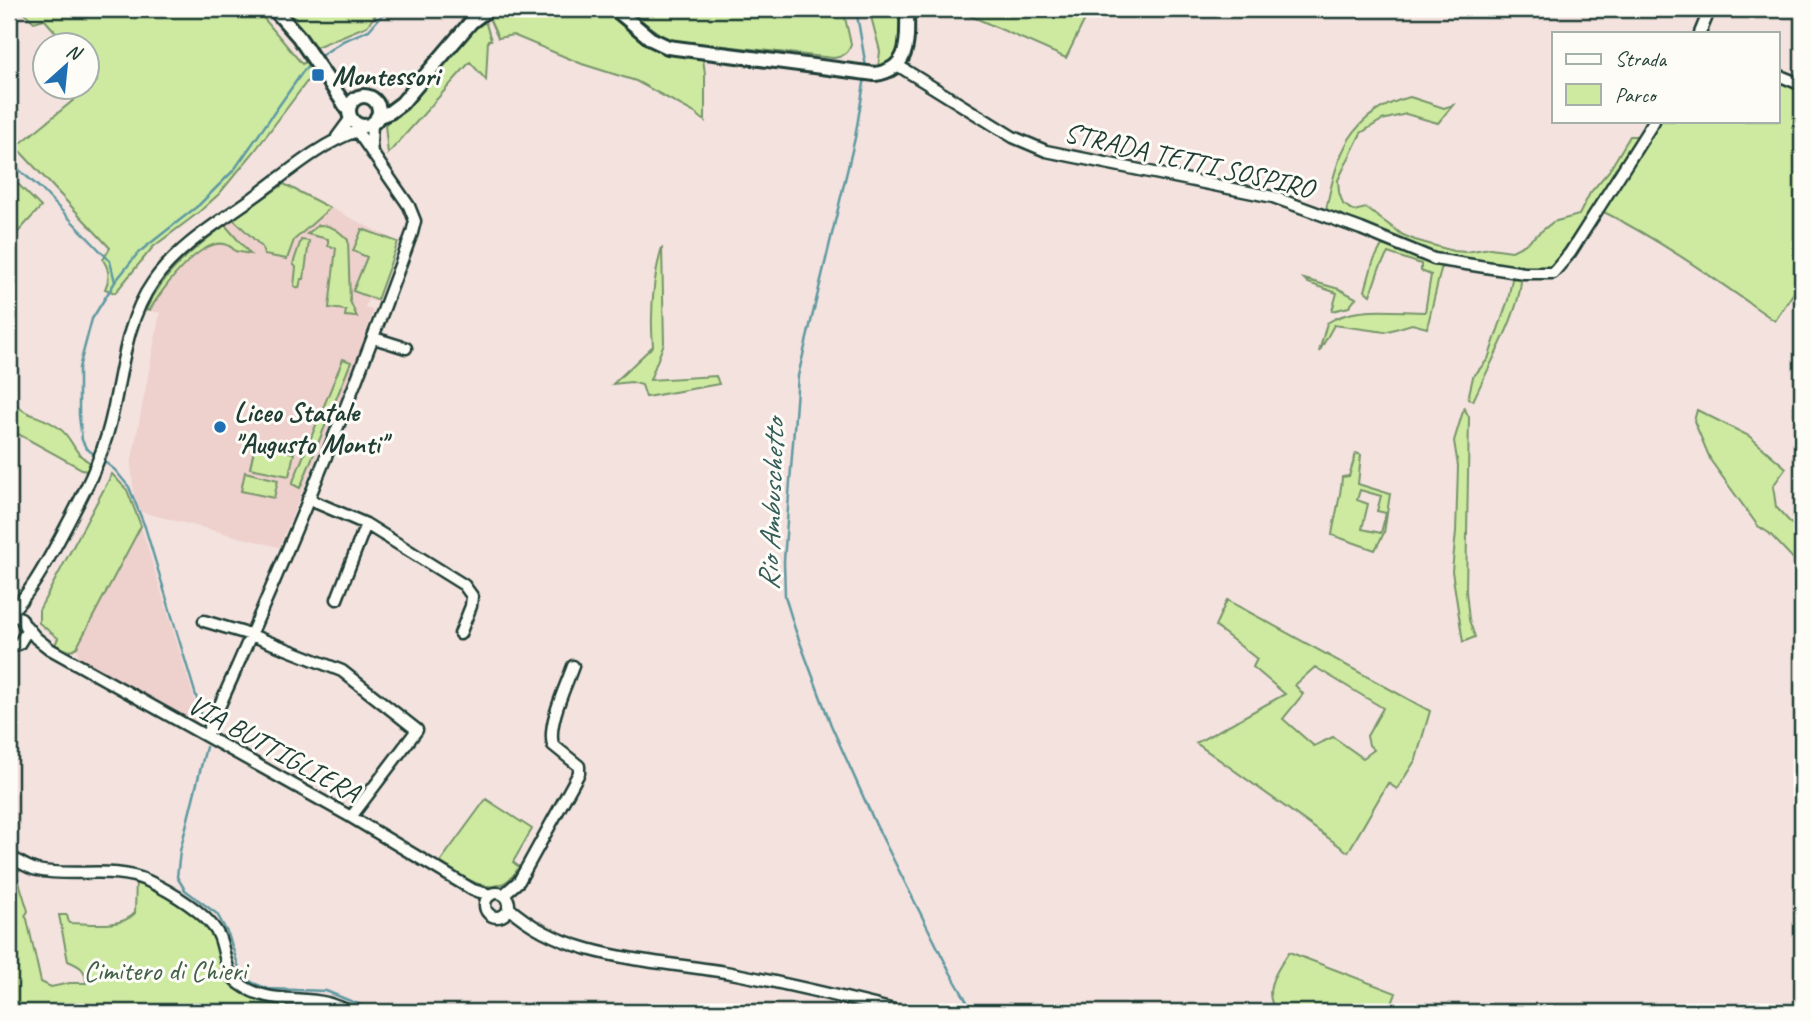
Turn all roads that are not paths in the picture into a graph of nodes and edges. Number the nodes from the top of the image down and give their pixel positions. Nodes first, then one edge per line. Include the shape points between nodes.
1 (274, 9) edge
2 (488, 9) edge
3 (615, 9) edge
4 (907, 9) edge
5 (1710, 9) edge
6 (1700, 32) edge
7 (897, 65) junction
8 (1780, 76) edge
9 (327, 78) junction
10 (1802, 85) edge
11 (411, 93) junction
12 (359, 96) junction
13 (373, 99) junction
14 (361, 121) junction
15 (1653, 122) edge
16 (373, 154) junction
17 (374, 338) junction
18 (406, 348) dead end
19 (308, 499) junction
20 (366, 524) junction
21 (30, 593) junction
22 (337, 599) dead end
23 (9, 614) edge
24 (204, 621) dead end
25 (25, 624) junction
26 (460, 634) dead end
27 (251, 635) junction
28 (13, 646) edge
29 (50, 649) junction
30 (573, 666) dead end
31 (206, 736) junction
32 (351, 817) junction
33 (9, 856) edge
34 (503, 895) junction
35 (488, 899) junction
36 (506, 911) junction
37 (352, 1012) edge
38 (902, 1012) edge

1 - 9 street
2 - 11 street via 471,22
3 - 7 street via 668,47 875,74
4 - 7 street via 907,45
5 - 6 street
7 - 15 street, STRADA TETTI SOSPIRO via 1013,137 1045,151 1273,197 1434,260 1524,273 1553,273 1562,263
8 - 10 street
9 - 12 street
9 - 14 street
11 - 13 street via 387,103
11 - 14 street via 390,112
12 - 13 street
12 - 14 street via 351,102
13 - 14 street via 379,107
14 - 16 street
14 - 16 street
14 - 21 street via 346,127 208,230 153,282 127,344 101,455
16 - 17 street via 410,206 415,221
17 - 18 street
17 - 19 street
19 - 20 street
19 - 27 street
20 - 22 street
20 - 26 street via 464,585 472,596
21 - 23 street
21 - 25 street
23 - 25 street, VIA BUTTIGLIERA
24 - 27 street
25 - 28 street via 26,636
25 - 29 street, VIA BUTTIGLIERA
27 - 31 street
27 - 32 street via 342,671 417,730
28 - 29 street, VIA BUTTIGLIERA
29 - 31 street, VIA BUTTIGLIERA
30 - 34 street via 551,740 579,766 579,773 519,881
31 - 32 street, VIA BUTTIGLIERA
32 - 35 street, VIA BUTTIGLIERA
33 - 37 street via 38,870 131,875 146,880 171,892 209,923 218,935 230,972 248,990 264,997 328,1003
34 - 35 street
34 - 36 street via 508,900
35 - 36 street via 486,910 491,915
36 - 38 street via 561,938 614,956 733,973

